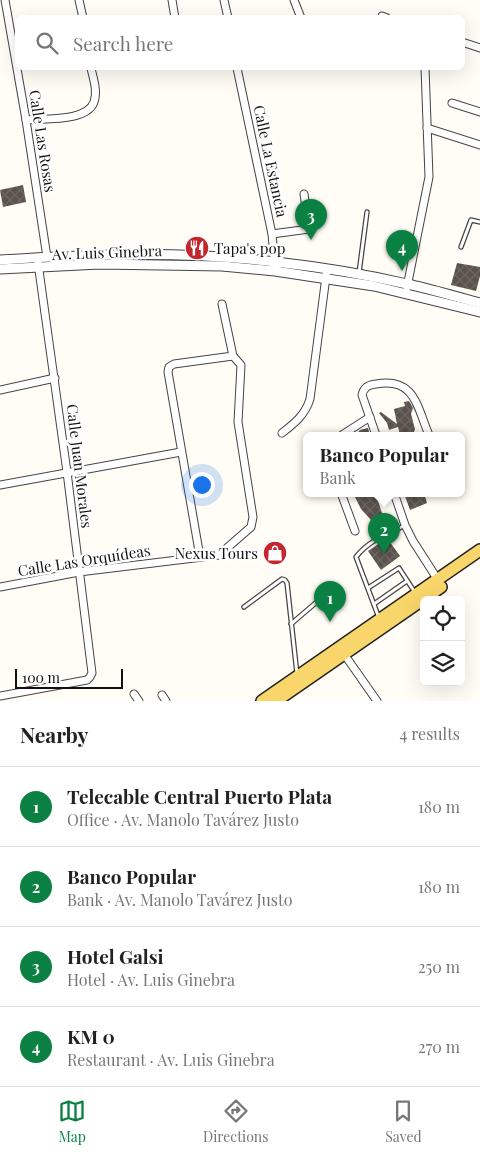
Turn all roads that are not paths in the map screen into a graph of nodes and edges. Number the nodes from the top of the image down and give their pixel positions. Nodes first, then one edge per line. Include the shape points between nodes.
1 (5, 0) edge
2 (80, 0) edge
3 (172, 0) edge
4 (224, 0) edge
5 (294, 0) edge
6 (82, 15) edge
7 (174, 15) edge
8 (227, 15) edge
9 (300, 15) edge
10 (465, 43) edge
11 (480, 48) edge
12 (15, 57) edge
13 (17, 70) edge
14 (92, 70) edge
15 (237, 70) edge
16 (425, 70) edge
17 (452, 103) dead end
18 (480, 112) edge
19 (26, 120) junction
20 (427, 128) junction
21 (480, 145) edge
22 (304, 194) dead end
23 (367, 212) dead end
24 (480, 222) edge
25 (272, 234) junction
26 (461, 247) dead end
27 (42, 257) junction
28 (0, 260) edge
29 (275, 266) junction
30 (39, 268) junction
31 (0, 269) edge
32 (327, 274) junction
33 (359, 275) junction
34 (408, 284) junction
35 (406, 293) junction
36 (480, 303) edge
37 (222, 304) dead end
38 (480, 312) edge
39 (233, 356) junction
40 (55, 378) junction
41 (0, 390) edge
42 (370, 418) junction
43 (347, 432) edge
44 (375, 432) edge
45 (427, 432) edge
46 (282, 433) dead end
47 (180, 452) junction
48 (67, 472) junction
49 (0, 485) edge
50 (343, 497) edge
51 (395, 497) edge
52 (405, 525) junction
53 (355, 531) dead end
54 (480, 550) edge
55 (200, 557) junction
56 (480, 560) edge
57 (79, 572) junction
58 (438, 580) junction
59 (407, 581) junction
60 (0, 587) edge
61 (368, 588) junction
62 (417, 594) junction
63 (319, 600) dead end
64 (374, 604) junction
65 (244, 607) dead end
66 (380, 620) junction
67 (291, 624) junction
68 (344, 654) junction
69 (297, 677) junction
70 (134, 694) dead end
71 (5, 697) edge
72 (139, 701) edge
73 (262, 701) edge
74 (276, 701) edge
75 (377, 701) edge

1 - 12 street, Calle Las Rosas
2 - 6 street
3 - 7 street
4 - 8 street
5 - 9 street
10 - 11 street
13 - 19 street, Calle Las Rosas
14 - 19 street via 96,90 91,108 75,116
15 - 25 street, Calle La Estancia
16 - 20 street
17 - 18 street
19 - 27 street, Calle Las Rosas
20 - 21 street
20 - 34 street via 429,177
22 - 25 street via 309,229
23 - 33 lane
24 - 26 lane via 471,220
25 - 29 street, Calle La Estancia
27 - 28 street, Av. Luis Ginebra
27 - 29 street, Av. Luis Ginebra via 206,256
27 - 30 street, Calle Juan Morales
29 - 30 street, Av. Luis Ginebra via 100,264
29 - 32 street, Av. Luis Ginebra
30 - 31 street, Av. Luis Ginebra
30 - 40 street, Calle Juan Morales
32 - 33 street, Av. Luis Ginebra
32 - 35 street, Av. Luis Ginebra
32 - 46 street via 310,399 302,416
33 - 34 street, Av. Luis Ginebra
34 - 35 street
34 - 36 street, Av. Luis Ginebra
35 - 38 street, Av. Luis Ginebra
37 - 39 street
39 - 47 street via 169,367
39 - 55 street, Calle Las Orquídeas via 241,365 238,422 253,517 251,527 219,555
40 - 41 street
40 - 48 street, Calle Juan Morales
42 - 43 street
42 - 44 street
42 - 45 street via 362,395 365,388 394,382 412,394
47 - 48 street
47 - 55 street
48 - 49 street
48 - 57 street, Calle Juan Morales
50 - 53 street
51 - 52 street
52 - 58 street
52 - 61 lane via 380,537 356,556
54 - 58 main road
55 - 57 street, Calle Las Orquídeas
56 - 68 main road
57 - 60 street, Calle Las Orquídeas
57 - 71 street, Calle Juan Morales via 90,677
58 - 62 main road
59 - 61 lane via 399,568
59 - 62 lane
59 - 64 lane
61 - 64 lane
62 - 66 main road
63 - 67 lane
64 - 66 lane
65 - 67 lane via 269,587 285,580
66 - 69 main road
67 - 69 lane
68 - 74 main road
68 - 75 street
69 - 73 main road
70 - 72 street

